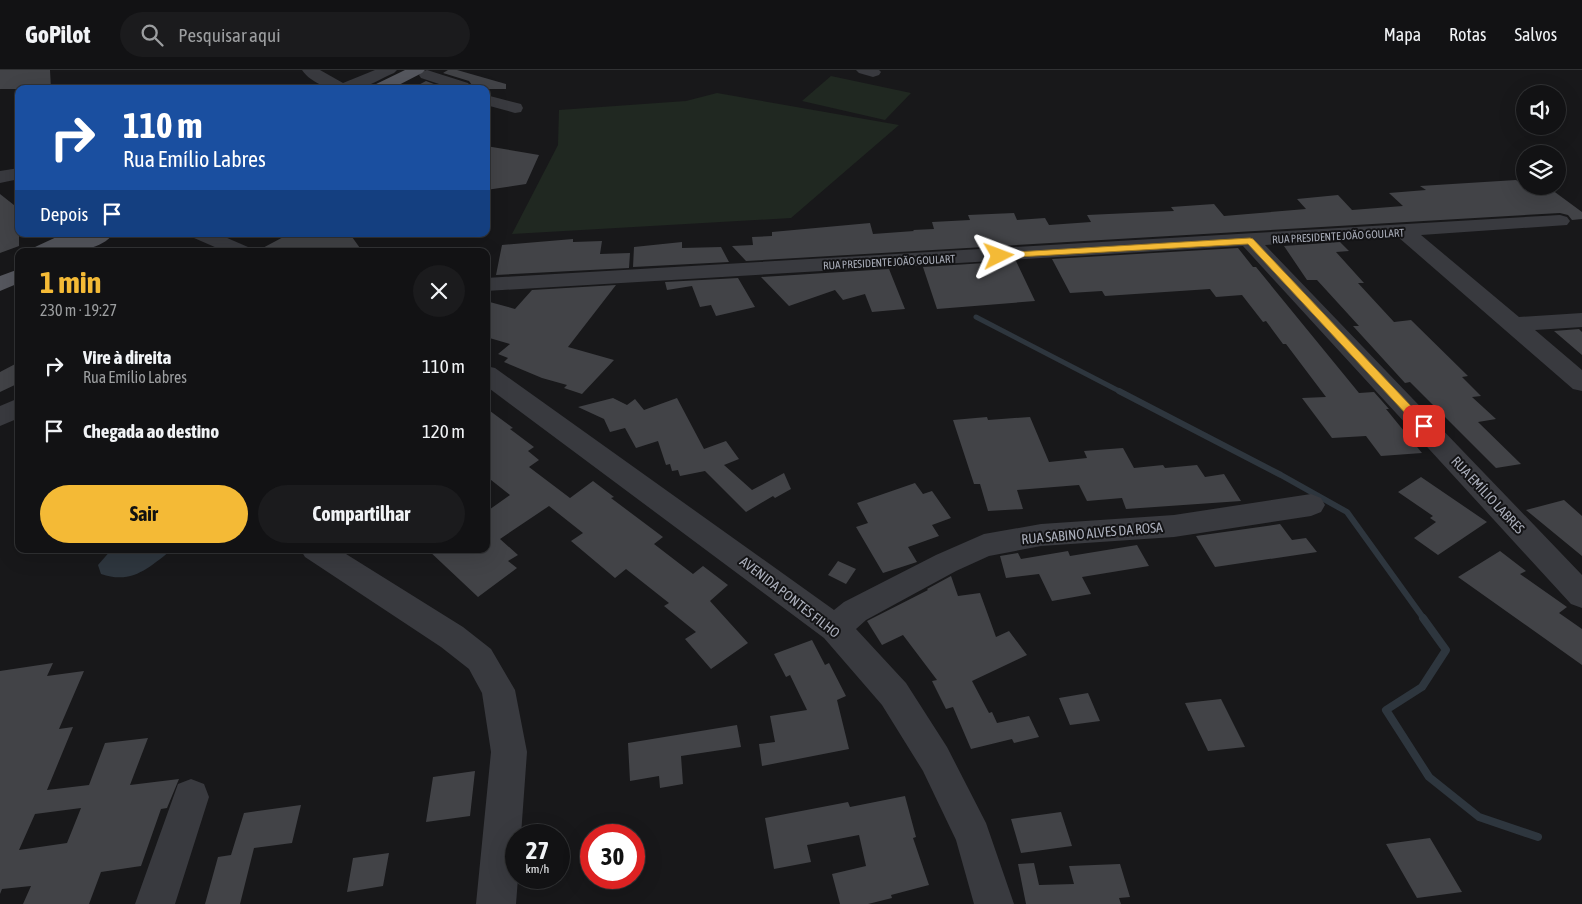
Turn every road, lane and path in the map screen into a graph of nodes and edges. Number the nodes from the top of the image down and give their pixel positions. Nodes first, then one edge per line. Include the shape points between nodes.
1 (310, 70) edge
2 (389, 70) edge
3 (427, 72) edge
4 (335, 85) edge
5 (353, 85) edge
6 (390, 85) edge
7 (405, 85) edge
8 (460, 85) edge
9 (490, 101) edge
10 (515, 108) dead end
11 (15, 174) edge
12 (0, 177) edge
13 (1560, 222) dead end
14 (1405, 232) junction
15 (72, 237) edge
16 (97, 237) edge
17 (209, 237) edge
18 (1250, 241) junction
19 (49, 248) edge
20 (73, 248) edge
21 (234, 248) edge
22 (15, 264) edge
23 (0, 272) edge
24 (15, 277) edge
25 (0, 284) edge
26 (490, 285) edge
27 (1582, 320) edge
28 (1513, 325) junction
29 (490, 377) edge
30 (1582, 383) edge
31 (15, 409) edge
32 (0, 417) edge
33 (1311, 505) dead end
34 (321, 553) edge
35 (1582, 595) edge
36 (834, 628) junction
37 (191, 797) dead end
38 (155, 904) edge
39 (496, 904) edge
40 (994, 904) edge

1 - 4 street
2 - 5 street
3 - 6 main road
3 - 7 main road
3 - 8 street
9 - 10 street
11 - 12 street
13 - 14 street, RUA PRESIDENTE JOÃO GOULART
14 - 18 street, RUA PRESIDENTE JOÃO GOULART
14 - 28 street
15 - 19 main road
16 - 20 main road
17 - 21 street
18 - 26 street, RUA PRESIDENTE JOÃO GOULART
18 - 35 street, RUA EMÍLIO LABRES
22 - 23 main road
24 - 25 main road
27 - 28 street
28 - 30 street
29 - 36 street, AVENIDA PONTES FILHO
31 - 32 street
33 - 36 street, RUA SABINO ALVES DA ROSA via 1174,526 1041,535 984,546 855,611
34 - 39 street via 430,622 480,660 498,690 510,752
36 - 40 street, AVENIDA PONTES FILHO via 894,694 935,759 973,836
37 - 38 street

